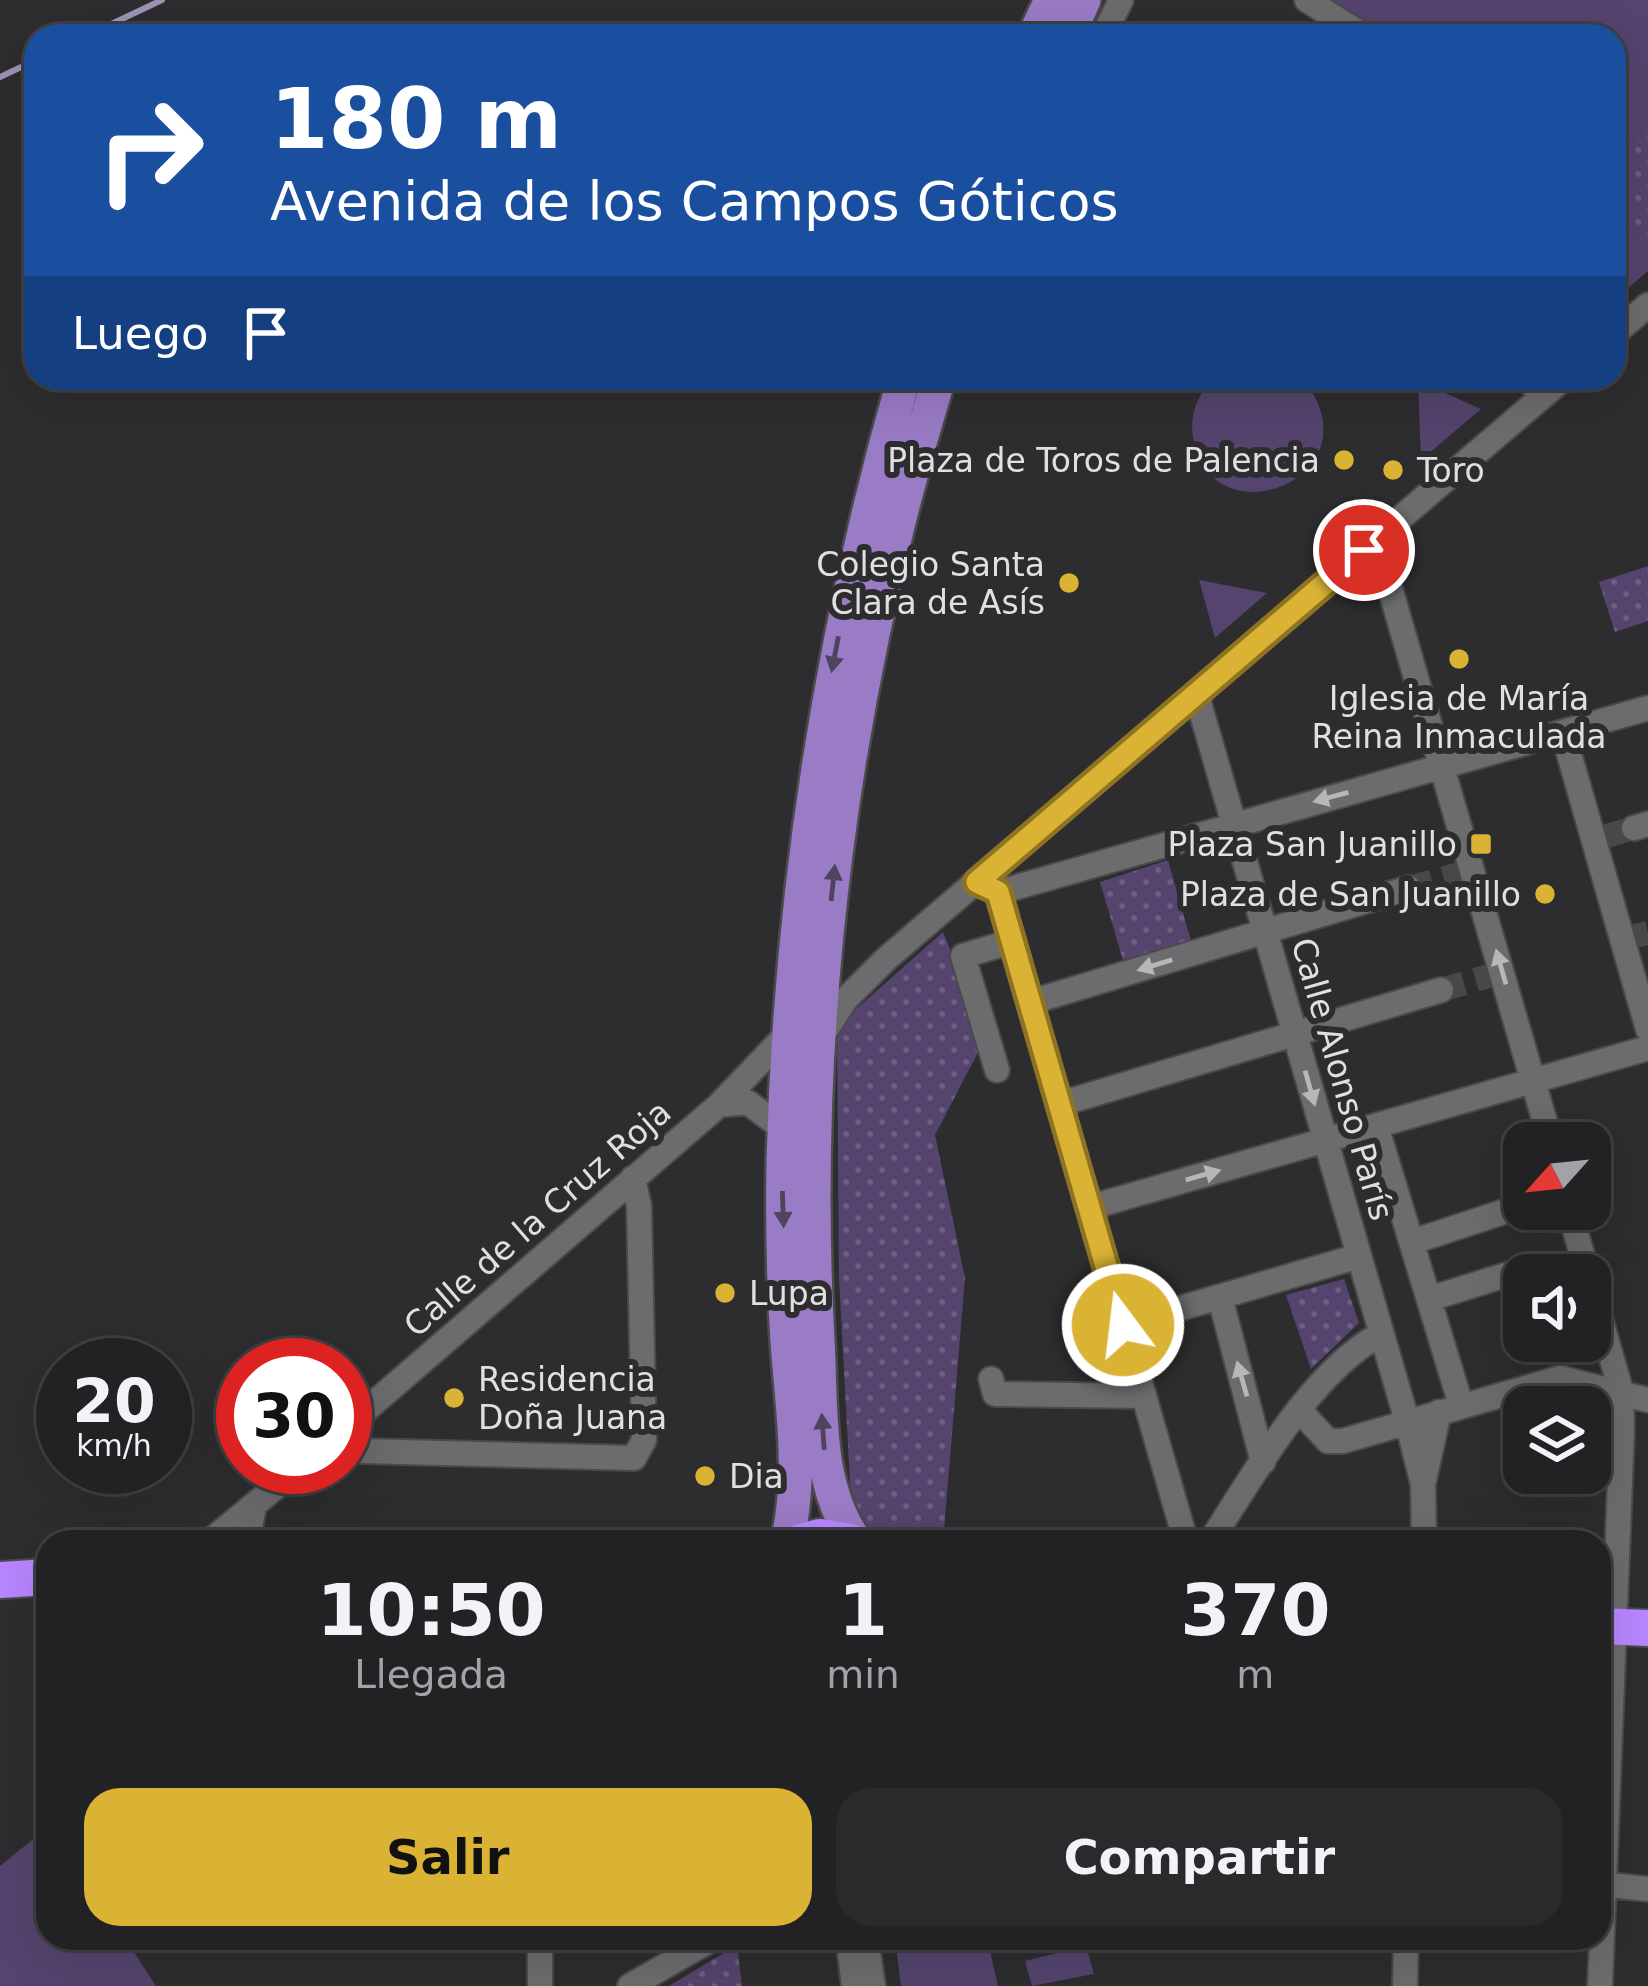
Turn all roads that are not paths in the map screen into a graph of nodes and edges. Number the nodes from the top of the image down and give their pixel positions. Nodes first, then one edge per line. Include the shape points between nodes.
1 (1307, 0) edge
2 (1345, 24) edge
3 (901, 390) edge
4 (935, 390) edge
5 (1531, 390) edge
6 (1396, 523) junction
7 (1364, 550) junction
8 (1385, 571) junction
9 (1196, 693) junction
10 (1648, 708) edge
11 (1564, 734) junction
12 (1444, 766) junction
13 (1234, 823) junction
14 (988, 887) junction
15 (1409, 888) tunnel mouth
16 (1267, 930) junction
17 (1013, 940) junction
18 (826, 952) junction
19 (871, 973) junction
20 (1441, 990) tunnel mouth
21 (1031, 1002) junction
22 (1648, 1029) edge
23 (1294, 1033) junction
24 (803, 1038) junction
25 (1648, 1048) edge
26 (997, 1070) dead end
27 (1533, 1079) junction
28 (1060, 1104) junction
29 (718, 1105) junction
30 (1545, 1122) edge
31 (1376, 1126) junction
32 (784, 1129) junction
33 (1325, 1140) junction
34 (633, 1178) junction
35 (1091, 1207) junction
36 (1503, 1212) edge
37 (1412, 1242) junction
38 (1359, 1256) junction
39 (1503, 1276) edge
40 (1220, 1297) junction
41 (1429, 1299) junction
42 (1123, 1325) junction
43 (1381, 1334) junction
44 (1611, 1356) edge
45 (991, 1379) dead end
46 (1621, 1391) junction
47 (1144, 1396) junction
48 (1648, 1400) edge
49 (372, 1406) edge
50 (1450, 1408) junction
51 (1300, 1411) junction
52 (1407, 1421) junction
53 (372, 1452) edge
54 (1263, 1462) junction
55 (1424, 1484) junction
56 (269, 1494) edge
57 (254, 1507) junction
58 (227, 1530) edge
59 (249, 1530) edge
60 (788, 1530) edge
61 (847, 1530) edge
62 (1183, 1530) edge
63 (1218, 1530) edge
64 (1424, 1530) edge
65 (36, 1577) edge
66 (0, 1578) edge
67 (1620, 1627) edge
68 (1611, 1756) edge
69 (1611, 1885) edge
70 (1648, 1889) edge
71 (540, 1950) edge
72 (693, 1950) edge
73 (850, 1950) edge
74 (868, 1950) edge
75 (1406, 1950) edge
76 (1601, 1950) edge
77 (540, 1986) edge
78 (630, 1986) edge
79 (854, 1986) edge
80 (873, 1986) edge
81 (1405, 1986) edge
82 (1600, 1986) edge

1 - 2 street
3 -> 24 main road via 848,588 800,872
18 -> 4 main road via 860,691
5 - 6 street, Calle de la Cruz Roja
6 - 7 street, Calle de la Cruz Roja
6 - 8 street
7 - 8 street
7 - 9 street, Calle de la Cruz Roja
8 - 12 street
9 - 13 street, Calle Alonso París
9 - 14 street, Calle de la Cruz Roja
10 - 11 street
11 - 12 street
11 - 22 street
12 -> 13 street
27 -> 12 street
13 - 14 street
13 - 16 street, Calle Alonso París
14 - 17 street
14 - 19 street, Calle de la Cruz Roja
15 - 16 street
16 -> 21 street
16 - 23 street, Calle Alonso París
17 - 21 street
17 - 26 street via 963,956
18 - 19 street via 852,975
18 - 24 main road
19 - 24 street, Calle de la Cruz Roja
20 - 23 street
21 - 28 street
23 - 28 street
23 -> 33 street, Calle Alonso París
24 - 29 street, Calle de la Cruz Roja
24 - 32 main road
61 -> 24 main road via 830,1492 823,1437
25 - 27 street
27 - 30 street
27 - 31 street
28 - 35 street
29 - 32 street, Calle de la Cruz Roja via 746,1102
29 - 34 street, Calle de la Cruz Roja
31 - 33 street
31 - 37 street
32 -> 60 main road via 797,1456
35 -> 33 street
33 - 38 street, Calle Alonso París
34 - 49 street, Calle de la Cruz Roja
34 - 53 street via 644,1440 634,1458
35 - 42 street
36 - 37 street
37 - 41 street
38 - 40 street
38 - 43 street, Calle Alonso París
39 - 41 street
40 - 42 street
54 -> 40 street
41 - 50 street
42 - 47 street
43 - 51 street via 1356,1347
43 - 52 street, Calle Alonso París
44 - 46 street
45 - 47 street via 995,1394
46 - 48 street
46 - 50 street via 1560,1378
46 - 67 street
47 - 62 street
50 - 52 street
50 - 55 street, Calle Alonso París
51 - 52 street via 1328,1441
51 - 54 street
52 - 55 street, Calle Alonso París
54 - 63 street
55 - 64 street, Calle Alonso París
56 - 57 street
57 - 58 street
57 - 59 street
65 - 66 highway
67 - 68 street
69 - 70 street
71 - 77 street
72 - 78 street
73 - 79 street
74 - 80 street
75 - 81 street
76 - 82 street

